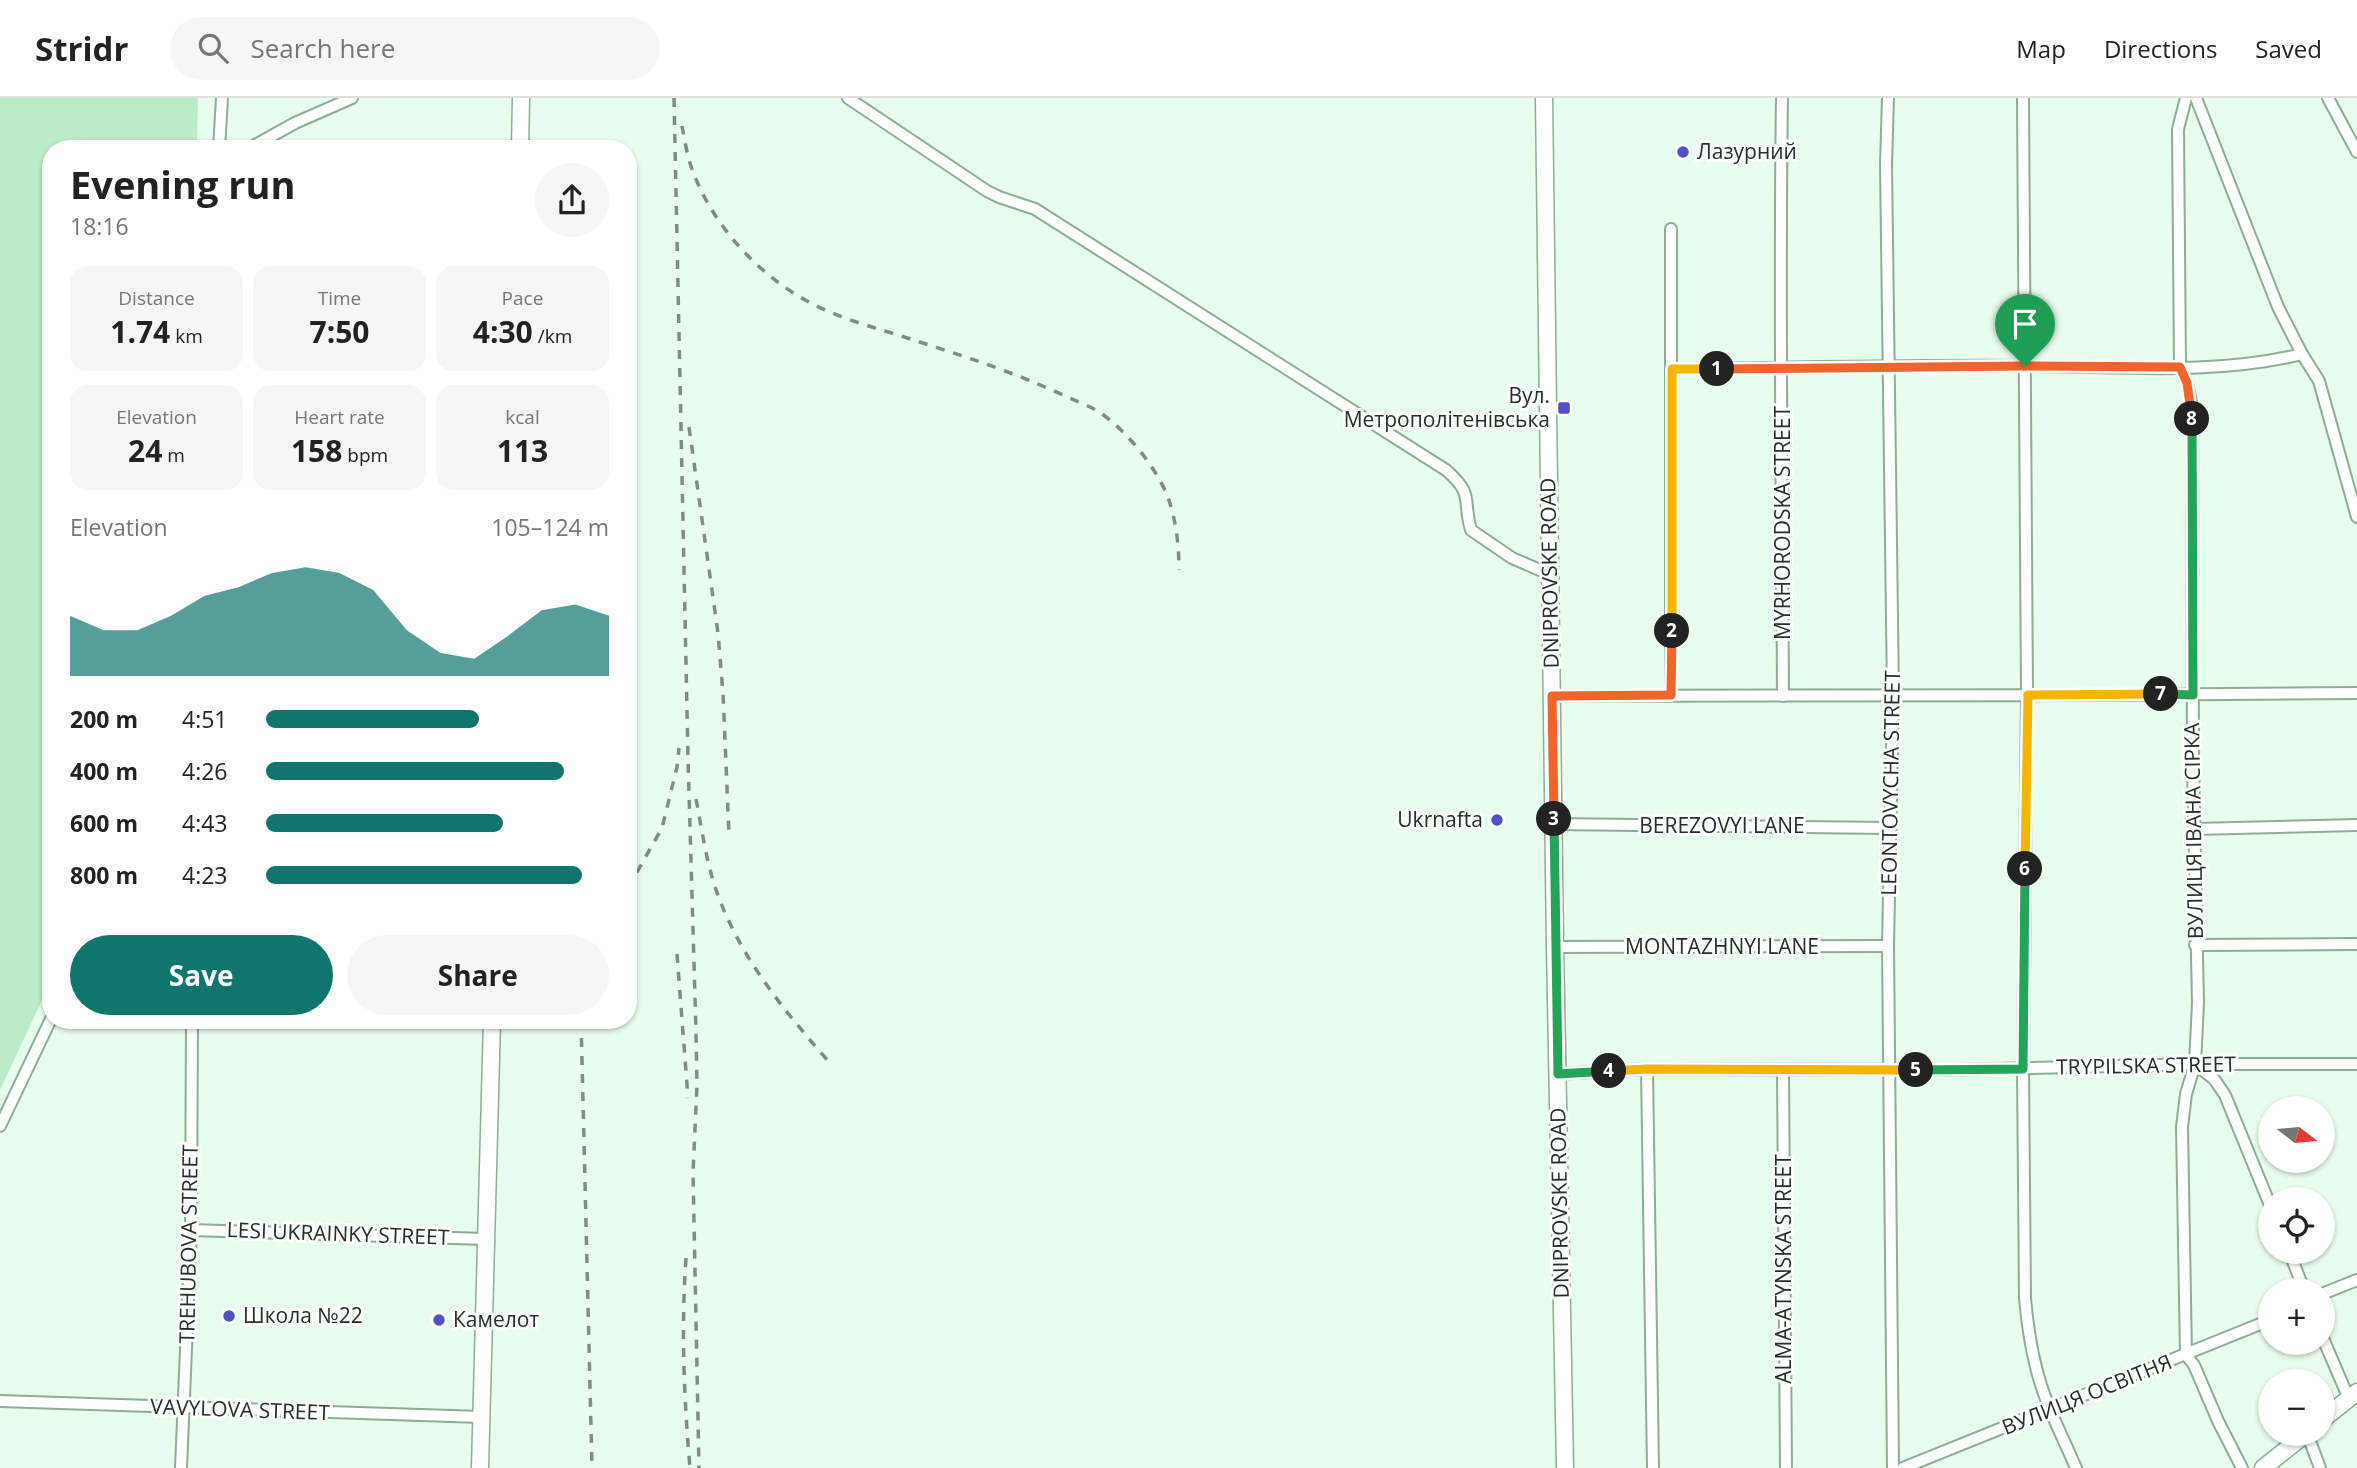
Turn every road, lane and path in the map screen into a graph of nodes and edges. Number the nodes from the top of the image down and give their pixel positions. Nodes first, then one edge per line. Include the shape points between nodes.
1 (222, 98) edge
2 (352, 98) edge
3 (520, 98) edge
4 (848, 98) edge
5 (1544, 98) edge
6 (1782, 98) edge
7 (1888, 98) edge
8 (2023, 98) edge
9 (2186, 98) edge
10 (2196, 98) edge
11 (2328, 98) edge
12 (220, 140) edge
13 (264, 140) edge
14 (520, 140) edge
15 (2357, 152) edge
16 (1671, 229) dead end
17 (2302, 354) junction
18 (1889, 366) junction
19 (2025, 366) junction
20 (2180, 367) junction
21 (1782, 368) junction
22 (1672, 369) junction
23 (2357, 517) edge
24 (1549, 574) junction
25 (2357, 692) edge
26 (1671, 695) junction
27 (1893, 695) junction
28 (2028, 695) junction
29 (2193, 695) junction
30 (1552, 696) junction
31 (1783, 696) junction
32 (1554, 824) junction
33 (2357, 825) edge
34 (1890, 828) junction
35 (2194, 829) junction
36 (2357, 944) edge
37 (2195, 945) junction
38 (1888, 946) junction
39 (1555, 947) junction
40 (46, 1029) edge
41 (192, 1029) edge
42 (492, 1029) edge
43 (2195, 1064) junction
44 (2357, 1064) edge
45 (1647, 1069) junction
46 (2023, 1069) junction
47 (1890, 1070) junction
48 (1783, 1071) junction
49 (1558, 1074) junction
50 (0, 1126) edge
51 (2263, 1187) edge
52 (191, 1230) junction
53 (486, 1240) junction
54 (2357, 1280) edge
55 (2335, 1289) edge
56 (2258, 1325) edge
57 (2186, 1355) junction
58 (2332, 1355) edge
59 (2353, 1395) edge
60 (0, 1401) edge
61 (185, 1409) junction
62 (2050, 1410) junction
63 (2335, 1410) edge
64 (481, 1417) junction
65 (2291, 1446) edge
66 (2312, 1446) edge
67 (181, 1468) edge
68 (480, 1468) edge
69 (1565, 1468) edge
70 (1653, 1468) edge
71 (1786, 1468) edge
72 (1893, 1468) edge
73 (1903, 1468) edge
74 (2076, 1468) edge
75 (2242, 1468) edge
76 (2263, 1468) edge
77 (2320, 1468) edge

1 - 12 street
2 - 13 street
3 - 14 street
4 - 24 street via 971,181 1035,209 1446,470 1462,484 1471,530 1512,558
5 - 24 street, DNIPROVSKE ROAD
6 - 21 street, MYRHORODSKA STREET
7 - 18 street, LEONTOVYCHA STREET
8 - 19 street
9 - 20 street, ВУЛИЦЯ ІВАНА СІРКА via 2178,129
10 - 17 street via 2277,307
11 - 15 street
16 - 22 street
17 - 20 street via 2274,361
17 - 23 street via 2319,381
18 - 19 street
18 - 21 street
18 - 27 street, LEONTOVYCHA STREET
19 - 20 street
19 - 28 street
20 - 29 street, ВУЛИЦЯ ІВАНА СІРКА via 2192,407
21 - 22 street
21 - 31 street, MYRHORODSKA STREET
22 - 26 street
24 - 30 street, DNIPROVSKE ROAD
25 - 29 street
26 - 30 street
26 - 31 street
27 - 28 street
27 - 31 street
27 - 34 street, LEONTOVYCHA STREET
28 - 29 street
28 - 46 street
29 - 35 street, ВУЛИЦЯ ІВАНА СІРКА
30 - 32 street, DNIPROVSKE ROAD
32 - 34 street, BEREZOVYI LANE
32 - 39 street, DNIPROVSKE ROAD
33 - 35 street
34 - 38 street, LEONTOVYCHA STREET
35 - 37 street, ВУЛИЦЯ ІВАНА СІРКА
36 - 37 street
37 - 43 street, ВУЛИЦЯ ІВАНА СІРКА
38 - 39 street, MONTAZHNYI LANE
38 - 47 street, LEONTOVYCHA STREET
39 - 49 street, DNIPROVSKE ROAD
40 - 50 street
41 - 52 street, TREHUBOVA STREET
42 - 53 street
43 - 44 street, TRYPILSKA STREET
43 - 46 street, TRYPILSKA STREET
43 - 51 street via 2225,1095
43 - 57 street, ВУЛИЦЯ ІВАНА СІРКА via 2182,1127
45 - 48 street, TRYPILSKA STREET
45 - 49 street, TRYPILSKA STREET
45 - 70 street
46 - 47 street, TRYPILSKA STREET
46 - 62 street via 2025,1298 2036,1369
47 - 48 street, TRYPILSKA STREET
47 - 72 street, LEONTOVYCHA STREET
48 - 71 street, ALMA-ATYNSKA STREET
49 - 69 street, DNIPROVSKE ROAD
52 - 53 street, LESI UKRAINKY STREET
52 - 61 street, TREHUBOVA STREET
53 - 64 street
54 - 55 street
56 - 57 street, ВУЛИЦЯ ОСВІТНЯ
57 - 62 street, ВУЛИЦЯ ОСВІТНЯ
57 - 75 street, ВУЛИЦЯ ІВАНА СІРКА
58 - 59 street
59 - 63 street
60 - 61 street, VAVYLOVA STREET
61 - 64 street, VAVYLOVA STREET
61 - 67 street, TREHUBOVA STREET
62 - 73 street, ВУЛИЦЯ ОСВІТНЯ
62 - 74 street
64 - 68 street
65 - 76 street
66 - 77 street

